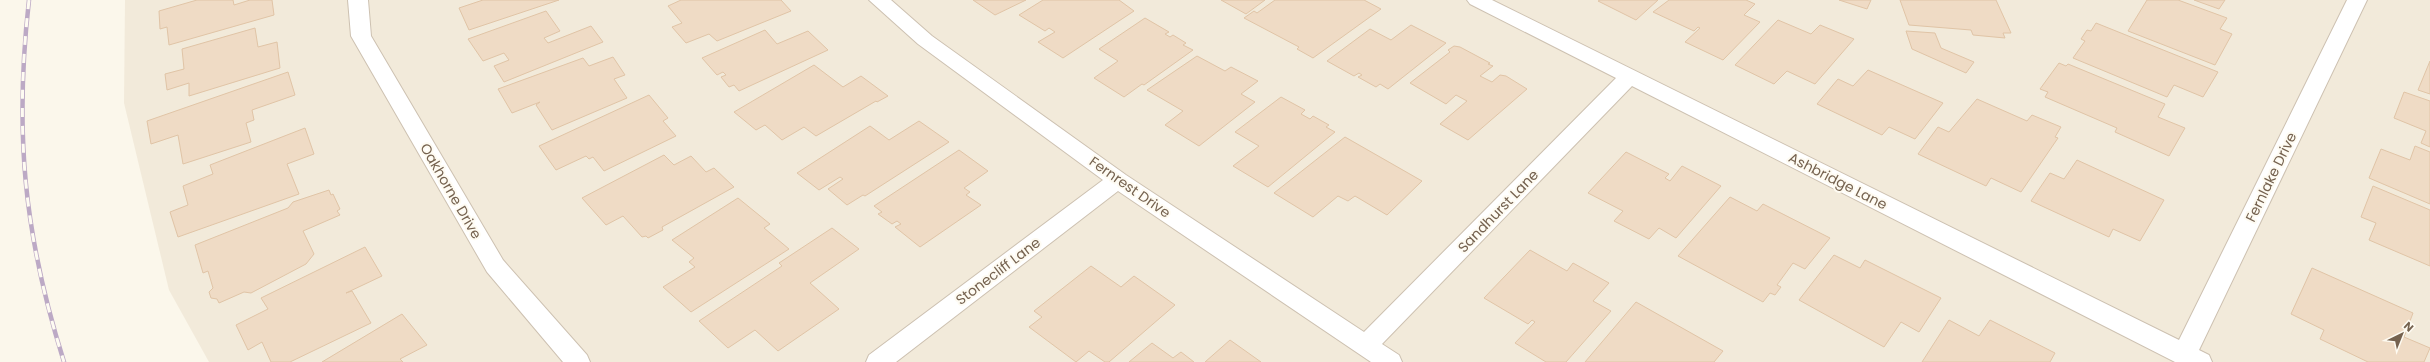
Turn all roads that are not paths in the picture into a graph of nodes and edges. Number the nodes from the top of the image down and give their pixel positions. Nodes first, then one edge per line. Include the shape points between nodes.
1 (358, 0) edge
2 (879, 0) edge
3 (1477, 0) edge
4 (2357, 0) edge
5 (1630, 76) junction
6 (1118, 180) junction
7 (1365, 346) junction
8 (2192, 358) edge
9 (578, 362) edge
10 (878, 362) edge
11 (1390, 362) edge

1 - 9 street, Oakhorne Drive via 361,36 494,266
2 - 6 street, Fernrest Drive via 925,40
3 - 5 street, Ashbridge Lane
4 - 8 street, Fernlake Drive
5 - 7 street, Sandhurst Lane
5 - 8 street, Ashbridge Lane
6 - 7 street, Fernrest Drive
6 - 10 street, Stonecliff Lane
7 - 11 street, Fernrest Drive

